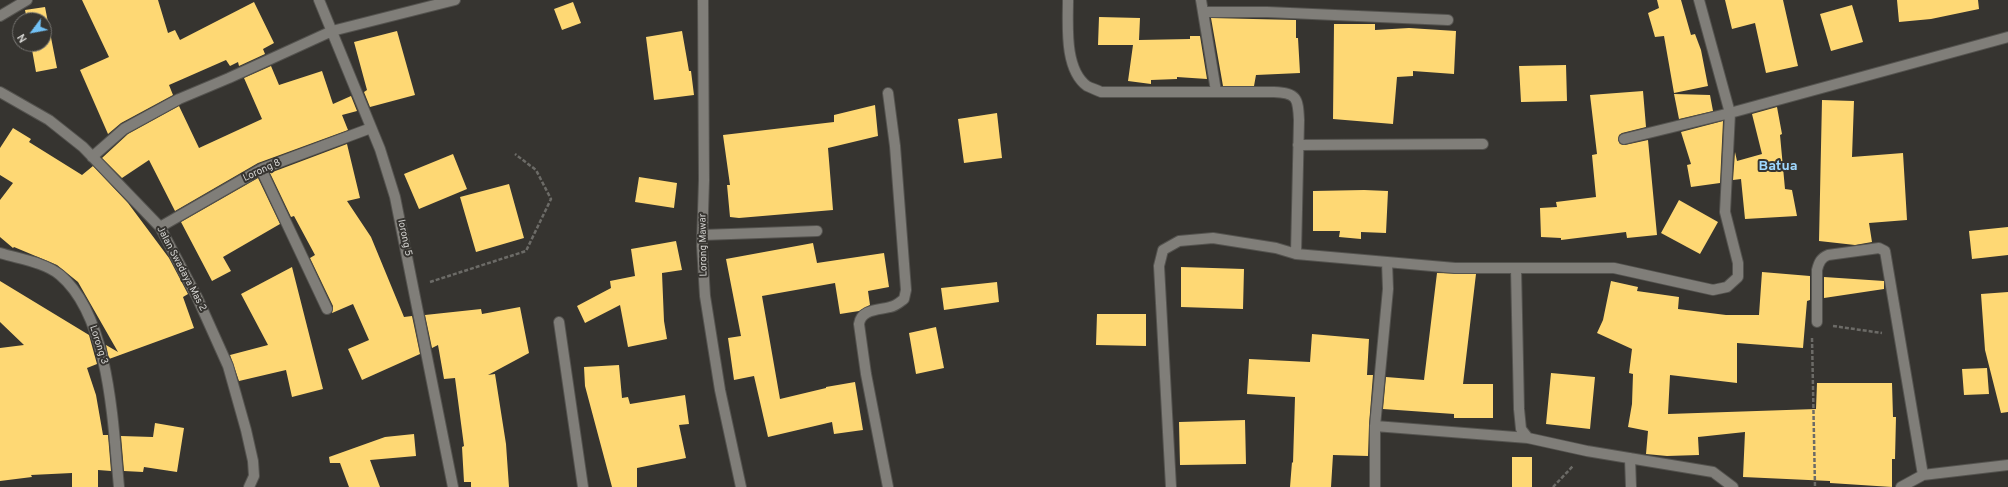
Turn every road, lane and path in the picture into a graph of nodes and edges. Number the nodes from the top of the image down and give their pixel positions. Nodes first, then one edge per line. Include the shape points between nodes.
1 (27, 0) edge
2 (318, 0) edge
3 (455, 0) edge
4 (703, 0) edge
5 (1068, 0) edge
6 (1201, 0) edge
7 (1699, 0) edge
8 (1203, 12) junction
9 (0, 16) edge
10 (1448, 20) dead end
11 (332, 31) junction
12 (2008, 37) edge
13 (1216, 91) junction
14 (0, 92) edge
15 (888, 93) dead end
16 (1730, 114) junction
17 (371, 128) junction
18 (1624, 139) dead end
19 (1483, 144) dead end
20 (1298, 145) junction
21 (515, 154) dead end
22 (92, 157) junction
23 (261, 169) junction
24 (160, 227) junction
25 (817, 231) dead end
26 (702, 235) junction
27 (0, 253) edge
28 (1296, 254) junction
29 (1387, 262) junction
30 (1516, 268) junction
31 (414, 287) junction
32 (327, 309) dead end
33 (559, 322) dead end
34 (1817, 322) junction
35 (1899, 334) junction
36 (1375, 426) junction
37 (1528, 438) junction
38 (1587, 451) junction
39 (1630, 458) junction
40 (2008, 465) edge
41 (1923, 475) junction
42 (119, 487) edge
43 (249, 487) edge
44 (453, 487) edge
45 (583, 487) edge
46 (741, 487) edge
47 (888, 487) edge
48 (1171, 487) edge
49 (1375, 487) edge
50 (1552, 487) edge
51 (1631, 487) edge
52 (1733, 487) edge
53 (1815, 487) edge
54 (1901, 487) edge

1 - 9 street
2 - 11 street, lorong 5
3 - 11 street
4 - 26 street, Lorong Mawar
5 - 13 street via 1068,45 1075,73 1087,86 1101,92
6 - 8 street
7 - 16 street
8 - 10 street via 1267,12
8 - 13 street
11 - 17 street, lorong 5
11 - 22 street via 179,99 124,129
12 - 16 street
13 - 20 street via 1288,92 1295,97 1298,104
14 - 22 street, Jalan Swadaya Mas 2 via 50,120
15 - 47 street via 895,146 906,290 902,301 864,315 859,324
16 - 18 street
16 - 30 street via 1725,212 1738,263 1738,277 1727,287 1713,290 1614,268
17 - 23 street, Lorong 8
17 - 31 street, lorong 5 via 395,197
19 - 20 street
20 - 28 street
21 - 31 path via 536,170 551,199 526,251
22 - 24 street, Jalan Swadaya Mas 2
23 - 24 street, Lorong 8
23 - 32 street
24 - 43 street, Jalan Swadaya Mas 2 via 197,297 228,366 253,461 254,476
25 - 26 street
26 - 46 street, Lorong Mawar via 707,304 720,390
27 - 42 street, Lorong 3 via 45,266 60,275 85,309 103,354 111,402
28 - 29 street
28 - 48 street via 1276,248 1213,238 1179,241 1163,250 1159,266 1159,287
29 - 30 street via 1455,268
29 - 36 street via 1388,289
30 - 37 street via 1519,409 1521,429
31 - 44 street, lorong 5
33 - 45 street
34 - 35 path via 1874,333
34 - 35 street via 1817,270 1822,258 1882,248 1887,257
34 - 53 path via 1813,324 1812,337
35 - 41 street
36 - 37 street
36 - 49 street
37 - 38 street
38 - 39 street
38 - 50 path
39 - 51 street
39 - 52 street via 1713,472
40 - 41 street
41 - 54 street

